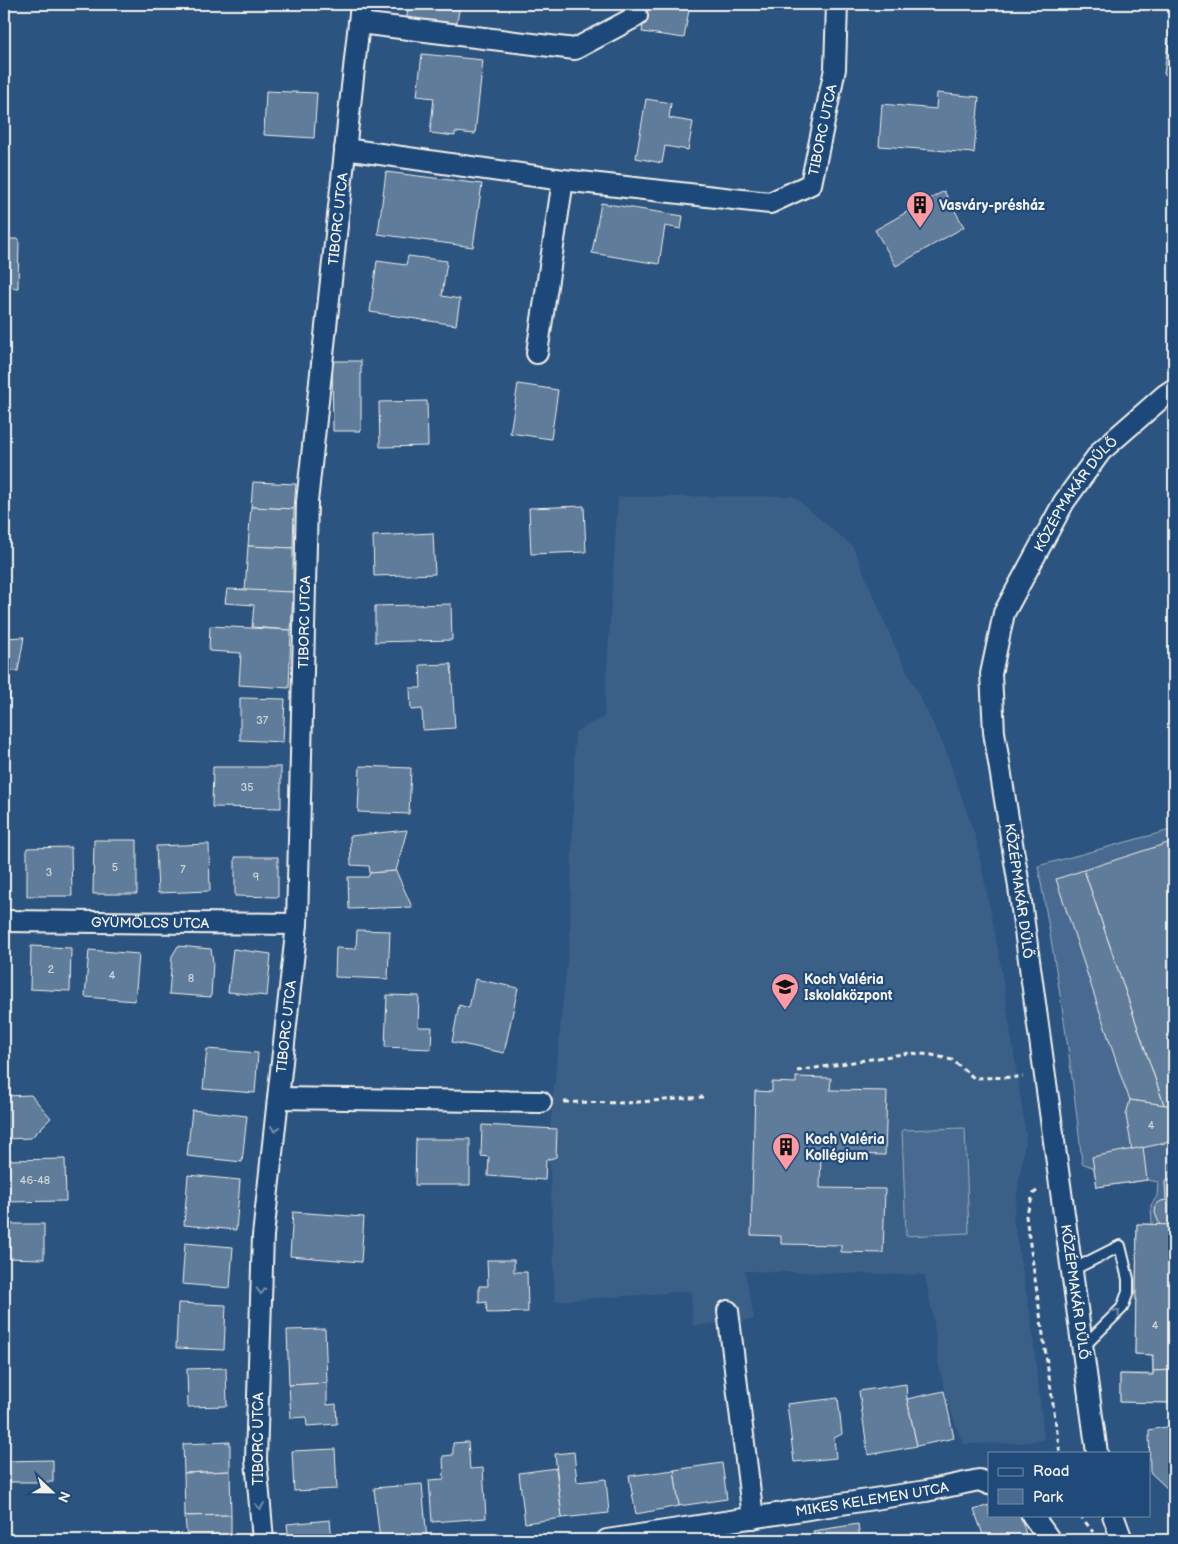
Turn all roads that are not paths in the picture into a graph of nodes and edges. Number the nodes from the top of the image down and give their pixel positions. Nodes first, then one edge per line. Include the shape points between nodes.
1 (837, 4) edge
2 (360, 13) edge
3 (637, 16) dead end
4 (345, 149) junction
5 (563, 180) junction
6 (537, 353) dead end
7 (1174, 389) edge
8 (4, 921) edge
9 (297, 924) junction
10 (279, 1098) junction
11 (541, 1102) road end
12 (1072, 1270) junction
13 (728, 1311) dead end
14 (1083, 1347) junction
15 (1097, 1452) edge
16 (988, 1484) edge
17 (1033, 1516) edge
18 (1113, 1516) edge
19 (753, 1518) junction
20 (263, 1540) edge
21 (607, 1540) edge
22 (1050, 1540) edge
23 (1122, 1540) edge

1 - 5 street, TIBORC UTCA via 835,69 810,184 770,203
2 - 3 street via 575,49
2 - 4 street, TIBORC UTCA
4 - 5 street, TIBORC UTCA
4 - 9 street, TIBORC UTCA via 307,502
5 - 6 street
7 - 12 street, KÖZÉPMAKÁR DŰLŐ via 1101,451 1064,502 1004,613 991,674 994,732 1018,880
8 - 9 street, GYÜMÖLCS UTCA
9 - 10 street, TIBORC UTCA
10 - 11 street
10 -> 20 street, TIBORC UTCA via 263,1236 256,1460
12 - 14 street, KÖZÉPMAKÁR DŰLŐ
14 -> 12 lane via 1122,1308 1128,1292 1128,1279 1120,1246
13 - 19 street
14 - 15 street, KÖZÉPMAKÁR DŰLŐ
16 - 19 street, MIKES KELEMEN UTCA via 979,1480
17 - 22 street
18 - 23 street
19 - 21 street, MIKES KELEMEN UTCA

